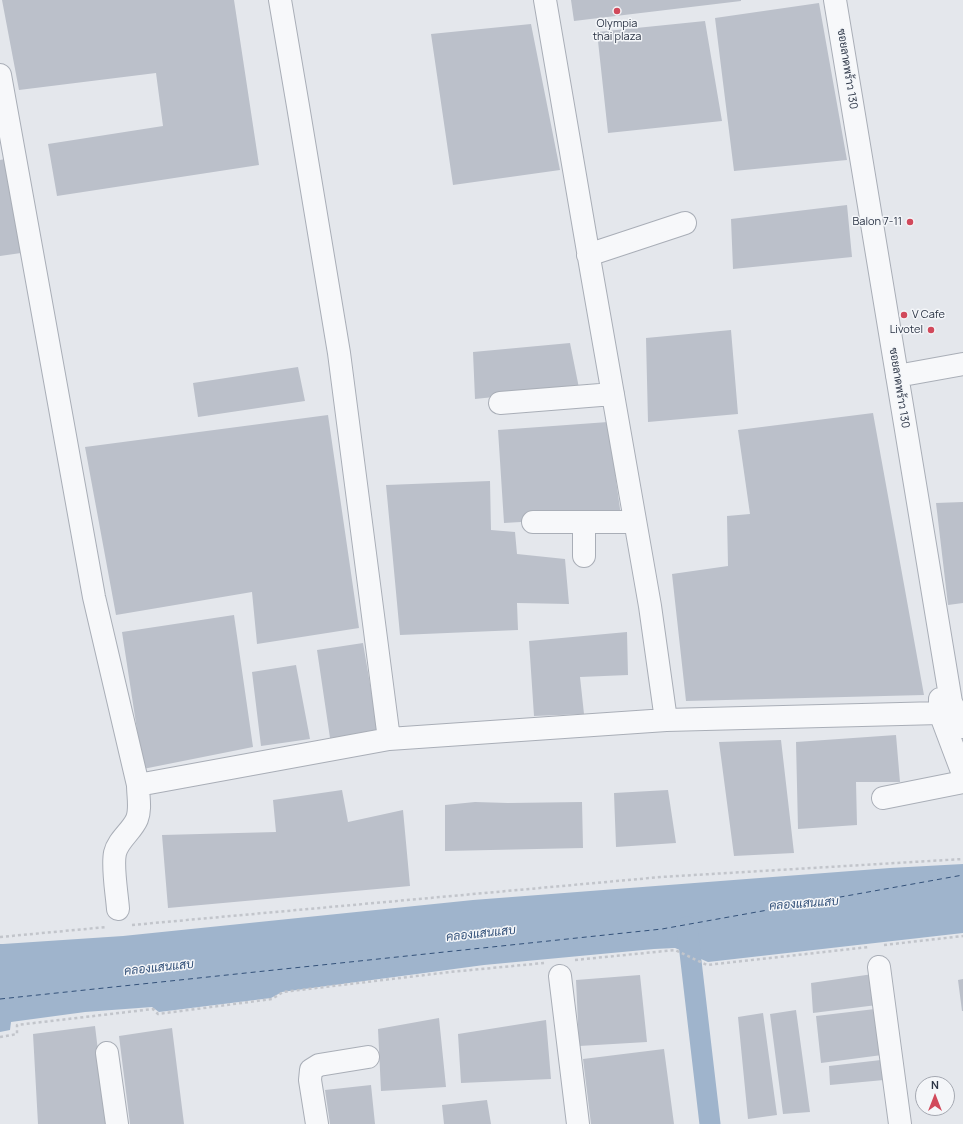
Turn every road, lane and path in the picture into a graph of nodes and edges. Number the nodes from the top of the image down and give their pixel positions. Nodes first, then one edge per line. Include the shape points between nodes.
1 (280, 0) edge
2 (545, 0) edge
3 (835, 0) edge
4 (0, 75) edge
5 (685, 224) dead end
6 (588, 255) junction
7 (963, 364) edge
8 (897, 376) junction
9 (613, 394) junction
10 (500, 403) dead end
11 (532, 522) dead end
12 (584, 522) junction
13 (635, 522) junction
14 (584, 556) dead end
15 (940, 637) junction
16 (951, 703) edge
17 (666, 720) junction
18 (963, 727) edge
19 (390, 740) junction
20 (963, 774) edge
21 (963, 782) edge
22 (138, 785) junction
23 (883, 798) dead end
24 (963, 859) edge
25 (120, 920) junction
26 (963, 936) edge
27 (1, 937) edge
28 (878, 953) junction
29 (561, 966) junction
30 (0, 1037) edge
31 (107, 1053) dead end
32 (368, 1057) dead end
33 (117, 1124) edge
34 (317, 1124) edge
35 (578, 1124) edge
36 (900, 1124) edge

1 - 19 street via 338,353
2 - 6 street
3 - 8 street, ซอยลาดพร้าว 130
4 - 22 street via 94,597
5 - 6 street
6 - 9 street
7 - 8 street
8 - 15 street, ซอยลาดพร้าว 130
9 - 10 street
9 - 13 street
11 - 12 street
12 - 13 street
12 - 14 street
13 - 17 street
15 - 16 street
15 - 16 street
16 - 17 street
16 - 18 street
16 - 20 street
17 - 19 street
19 - 22 street
21 - 23 street
22 - 25 street via 137,819 115,853
24 - 25 path via 661,877
25 - 27 path
26 - 28 path
28 - 29 path via 707,965 675,950
28 - 36 street
29 - 30 path via 450,972 283,992 272,1000 158,1014 153,1010 17,1025 17,1034
29 - 35 street
31 - 33 street
32 - 34 street via 319,1065 311,1070 310,1080

